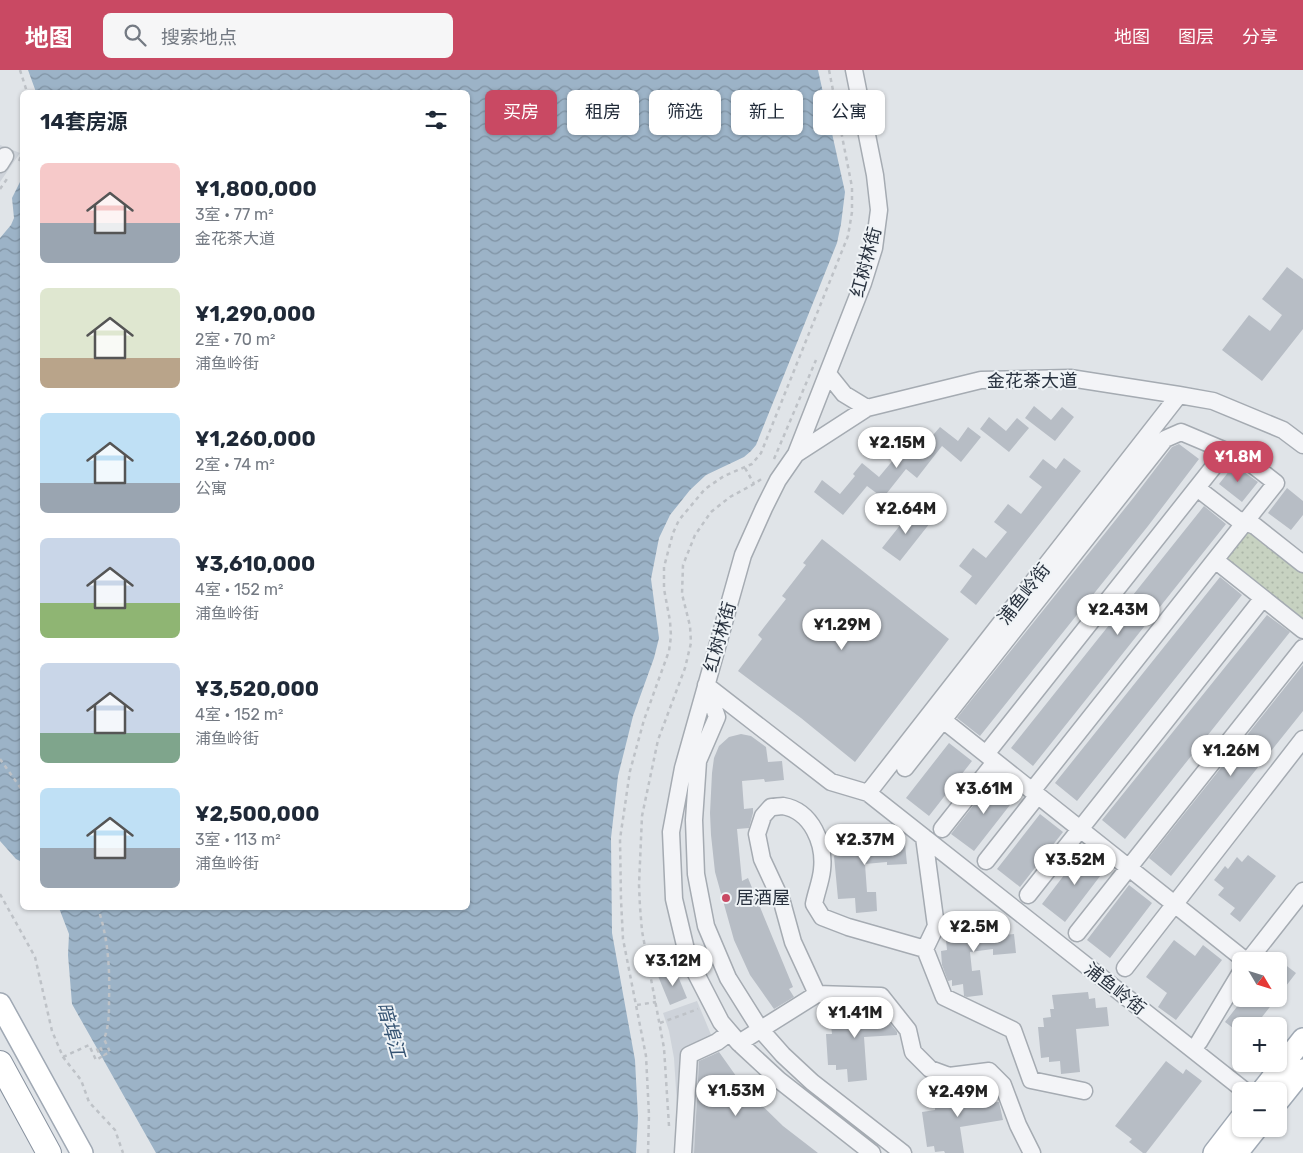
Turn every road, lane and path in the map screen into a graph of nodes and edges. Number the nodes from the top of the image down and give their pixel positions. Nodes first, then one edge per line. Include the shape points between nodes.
1 (20, 70) edge
2 (829, 70) edge
3 (854, 70) edge
4 (26, 90) edge
5 (828, 374) junction
6 (1179, 394) junction
7 (867, 408) junction
8 (1303, 445) edge
9 (1226, 451) junction
10 (796, 454) junction
11 (745, 468) junction
12 (754, 484) dead end
13 (1197, 488) junction
14 (1245, 522) junction
15 (1301, 558) edge
16 (1215, 560) junction
17 (1263, 598) junction
18 (1303, 630) edge
19 (1303, 648) edge
20 (706, 685) junction
21 (943, 720) junction
22 (1303, 739) edge
23 (990, 758) junction
24 (0, 759) edge
25 (905, 768) dead end
26 (20, 787) edge
27 (868, 793) junction
28 (1035, 793) junction
29 (942, 829) dead end
30 (1080, 829) junction
31 (924, 837) junction
32 (986, 860) dead end
33 (1129, 868) junction
34 (1303, 891) edge
35 (0, 894) edge
36 (1028, 895) dead end
37 (1175, 905) junction
38 (99, 910) edge
39 (1077, 933) dead end
40 (925, 949) junction
41 (1235, 952) edge
42 (1254, 952) edge
43 (1125, 968) dead end
44 (1232, 987) edge
45 (817, 994) junction
46 (656, 1002) dead end
47 (0, 1004) edge
48 (711, 1004) junction
49 (637, 1005) junction
50 (660, 1022) dead end
51 (760, 1029) junction
52 (734, 1038) junction
53 (1303, 1040) edge
54 (1199, 1042) dead end
55 (63, 1057) junction
56 (0, 1063) edge
57 (1303, 1070) edge
58 (1234, 1082) edge
59 (1269, 1082) edge
60 (1287, 1090) edge
61 (1084, 1091) dead end
62 (1232, 1130) edge
63 (1250, 1137) edge
64 (49, 1153) edge
65 (82, 1153) edge
66 (123, 1153) edge
67 (648, 1153) edge
68 (684, 1153) edge
69 (871, 1153) edge
70 (903, 1153) edge
71 (1032, 1153) edge
72 (1214, 1153) edge
73 (1237, 1153) edge

1 - 4 path
2 - 11 path via 852,187 848,236 761,453
3 - 5 street, 红树林街 via 879,210 874,248
5 - 7 street via 844,394
5 - 10 street, 红树林街
6 - 7 street, 金花茶大道 via 1070,378 981,380
6 - 8 street, 金花茶大道 via 1213,402 1283,430
6 - 27 street, 浦鱼岭街
7 - 10 street, 金花茶大道
9 - 13 street
9 - 14 street via 1245,459 1276,483
9 - 21 street via 1181,432 1165,439
10 - 20 street, 红树林街 via 778,480 743,555
11 - 12 path
11 - 49 path via 715,481 695,500 673,533 664,567 671,636 669,651 630,771 620,839 623,940
13 - 14 street via 1236,519
13 - 23 street
14 - 15 street
14 - 16 street
16 - 17 street
16 - 28 street
17 - 18 street
17 - 30 street
19 - 33 street
20 - 27 street, 浦鱼岭街 via 831,782
20 - 48 street, 红树林街 via 683,768 671,832 674,899 688,958
20 - 51 street via 717,717 698,761 694,820 696,874 706,926 728,978
21 - 23 street
21 - 25 street
22 - 37 street
23 - 28 street
23 - 29 street
24 - 26 path
27 - 31 street, 浦鱼岭街
28 - 30 street
28 - 32 street
30 - 33 street
30 - 36 street
31 - 40 street via 936,926
31 - 58 street, 浦鱼岭街
33 - 37 street
33 - 39 street
34 - 42 street
35 - 55 path via 35,957 52,1031
37 - 41 street
37 - 43 street
38 - 55 path via 110,967 108,1028 104,1039 110,1052 104,1055 100,1047 97,1048 101,1057 96,1060 89,1045
40 - 45 street via 822,917 814,904 822,869 820,843 811,823 783,806 771,807 762,816 757,834 762,859 782,902 793,942
40 - 61 street via 944,997 1013,1030 1031,1080
44 - 54 street
45 - 51 street
45 - 71 street via 881,996 908,1030 913,1052 930,1069 949,1076 988,1071 1003,1085
46 - 49 path
47 - 65 main road
48 - 50 path
48 - 52 street, 红树林街
49 - 67 path via 646,1056 650,1116
51 - 52 street
51 - 70 street via 812,1082
52 - 68 street via 688,1055
52 - 69 street, 红树林街 via 779,1080
53 - 59 main road
55 - 66 path via 82,1080 89,1102 115,1130
56 - 64 highway
57 - 60 main road
62 - 72 main road
63 - 73 main road

